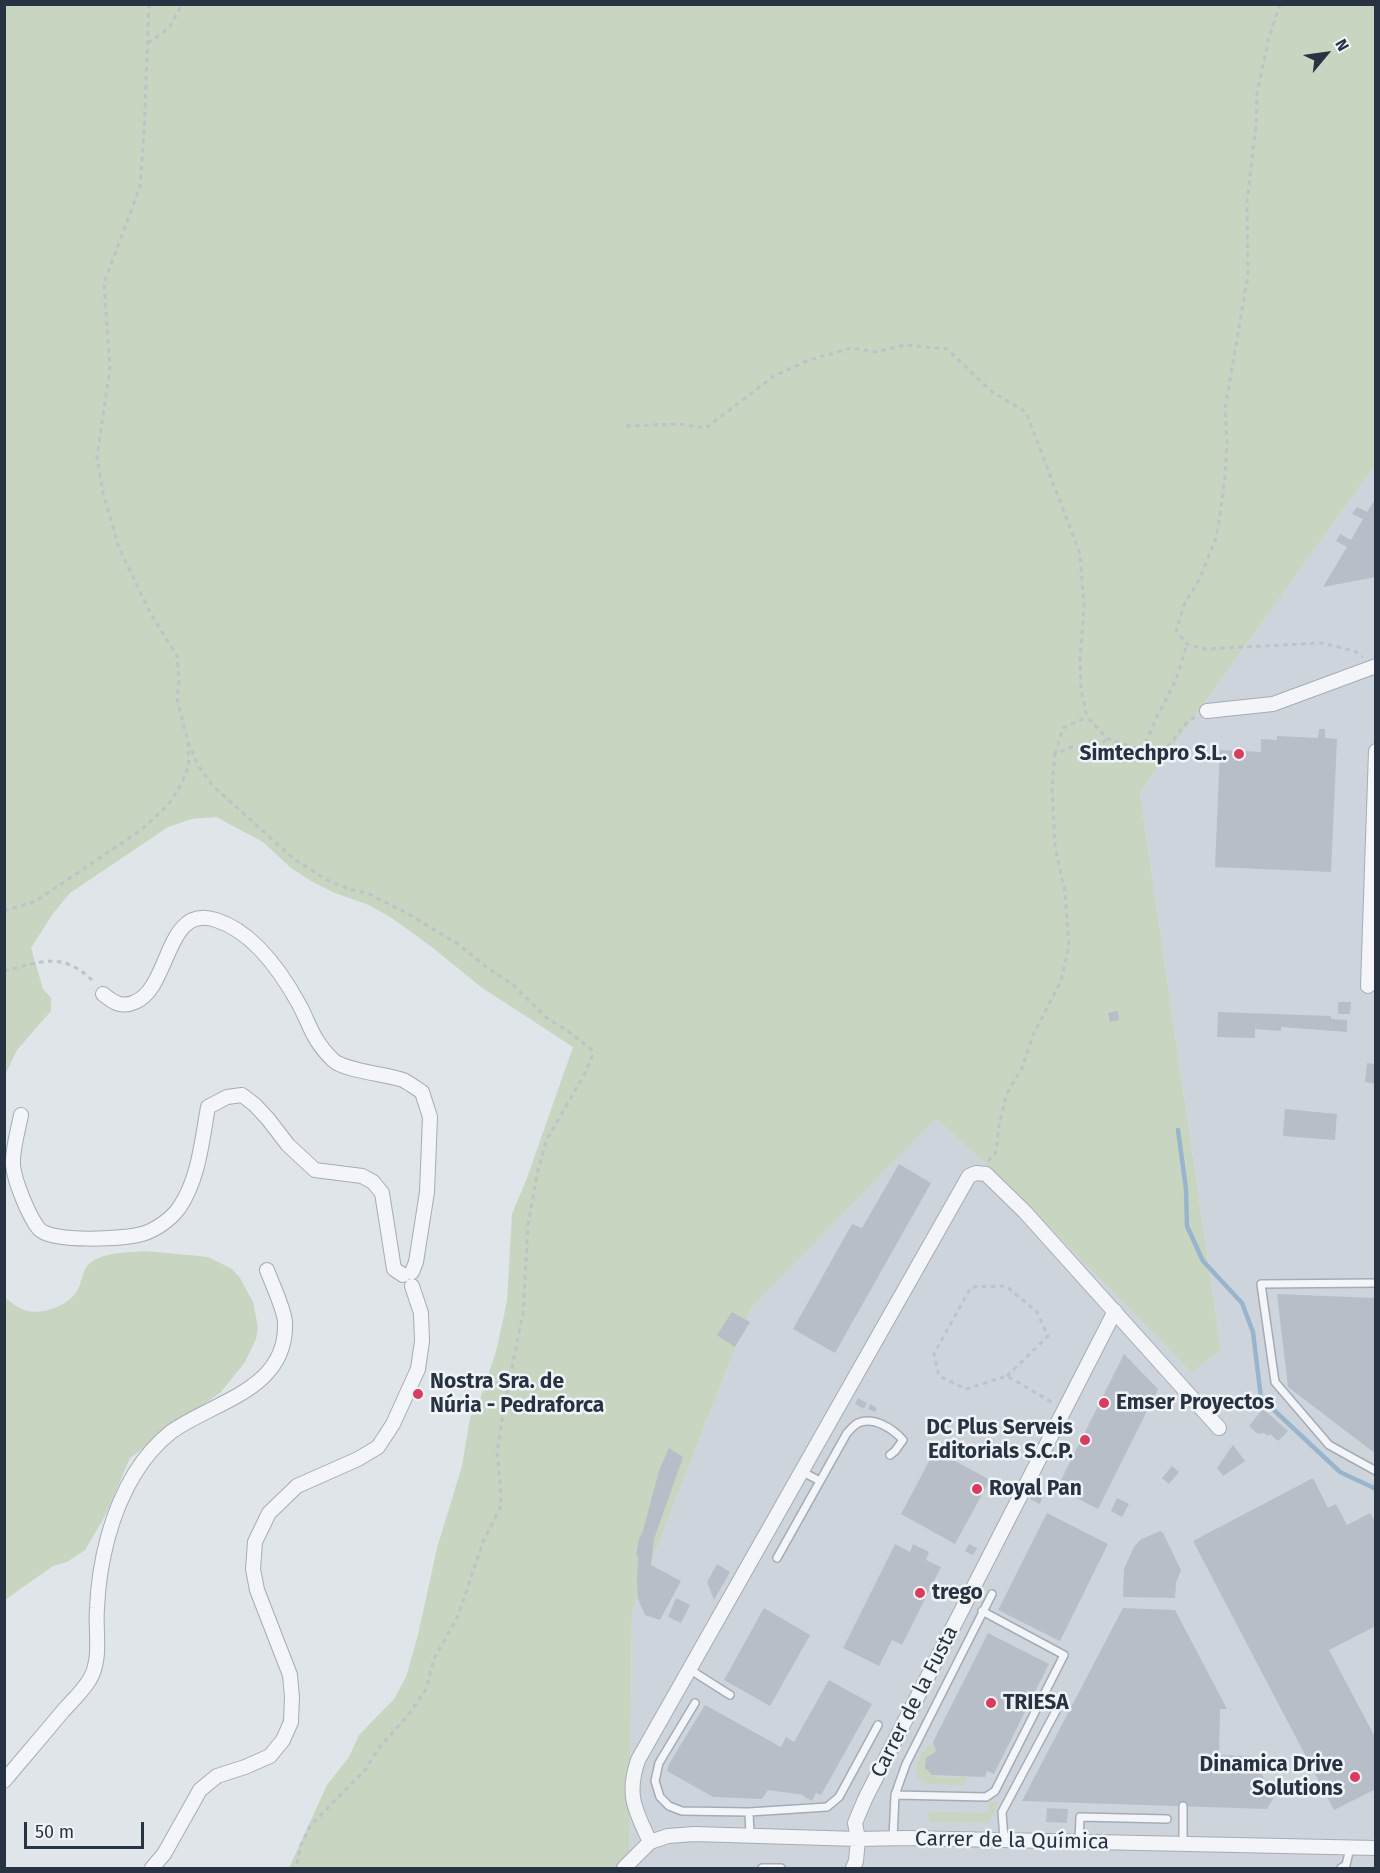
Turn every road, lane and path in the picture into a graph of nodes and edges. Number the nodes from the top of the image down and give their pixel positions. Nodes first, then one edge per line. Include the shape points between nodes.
1 (149, 4) edge
2 (182, 4) edge
3 (1280, 4) edge
4 (148, 43) junction
5 (626, 426) dead end
6 (1186, 644) junction
7 (1372, 663) edge
8 (1207, 711) joint
9 (1087, 717) junction
10 (1108, 739) junction
11 (188, 742) junction
12 (1142, 750) junction
13 (1376, 751) edge
14 (1055, 754) junction
15 (4, 912) edge
16 (4, 971) edge
17 (1368, 986) dead end
18 (104, 993) joint
19 (21, 1115) dead end
20 (976, 1173) junction
21 (267, 1270) dead end
22 (409, 1278) junction
23 (1376, 1283) edge
24 (1114, 1311) junction
25 (1007, 1376) junction
26 (1063, 1410) junction
27 (1219, 1428) dead end
28 (890, 1455) dead end
29 (801, 1471) junction
30 (1376, 1472) edge
31 (820, 1481) junction
32 (777, 1558) dead end
33 (992, 1594) dead end
34 (982, 1611) junction
35 (689, 1669) junction
36 (730, 1695) dead end
37 (695, 1703) dead end
38 (1057, 1709) dead end
39 (878, 1725) dead end
40 (4, 1780) edge
41 (895, 1795) junction
42 (1183, 1806) dead end
43 (749, 1812) junction
44 (1167, 1819) dead end
45 (750, 1836) junction
46 (893, 1838) junction
47 (858, 1839) junction
48 (650, 1842) junction
49 (1004, 1842) junction
50 (1079, 1843) junction
51 (1183, 1845) junction
52 (1350, 1848) junction
53 (1376, 1848) edge
54 (152, 1869) edge
55 (296, 1869) edge
56 (624, 1869) edge
57 (762, 1869) edge
58 (781, 1869) edge
59 (853, 1869) edge
60 (1341, 1869) edge

1 - 4 path
2 - 4 path via 169,28
3 - 6 path via 1257,94 1247,203 1248,275 1226,409 1226,477 1216,538 1176,631
4 - 11 path via 140,187 104,284 111,368 97,457 119,548 151,614 177,656 177,699
5 - 9 path via 679,424 706,428 774,376 809,360 852,348 876,352 904,345 947,349 992,392 1026,412 1080,554 1084,607 1080,658
6 - 7 path via 1205,649 1322,642 1354,651
6 - 12 path via 1176,680
7 - 8 street via 1273,704
8 - 12 path via 1190,720 1167,748 1151,753
9 - 10 path
9 - 14 path via 1063,728
10 - 12 path
10 - 14 path via 1091,749 1072,747
11 - 15 path via 189,765 181,785 168,805 141,830 36,902
11 - 55 path via 212,784 294,859 329,881 369,894 405,912 458,944 592,1050 583,1077 547,1139 538,1170 528,1225 523,1313 497,1453 501,1506 483,1542 458,1616 434,1659 426,1689 365,1770 310,1826 300,1845
13 - 17 street
14 - 20 path via 1055,847 1065,892 1066,960 1053,1001 1007,1094 996,1152
16 - 18 path via 58,960 81,968
18 - 22 street via 127,1006 142,999 155,985 175,936 189,922 207,917 223,922 255,944 282,975 313,1037 335,1062 403,1080 422,1092 430,1117 427,1192 416,1262
19 - 22 street via 13,1165 23,1201 40,1230 68,1238 127,1237 162,1224 178,1210 197,1164 208,1107 227,1097 242,1095 315,1170 362,1176 373,1182 382,1193 394,1269
20 - 24 street via 986,1174 1025,1212
20 - 29 street via 969,1176
21 - 40 street via 285,1321 276,1362 268,1374 239,1395 173,1431 153,1447 135,1474 118,1506 101,1562 97,1654 90,1679
22 - 54 street via 421,1313 422,1341 418,1369 393,1424 378,1447 297,1486 269,1513 255,1542 253,1569 257,1590 290,1675 291,1722 270,1756 217,1776 200,1790
23 - 30 lane via 1261,1284 1275,1382 1329,1446
24 - 26 street, Carrer de la Fusta
24 - 27 street
25 - 25 path via 1048,1336 1037,1312 1006,1286 970,1287 934,1354 939,1376 966,1389
25 - 26 path
26 - 47 street, Carrer de la Fusta via 865,1799 855,1823
28 - 31 lane via 903,1440 894,1430 874,1422 859,1423 847,1433
29 - 31 lane
29 - 35 street
31 - 32 lane
33 - 34 lane
34 - 41 lane via 906,1764
34 - 41 lane via 1064,1655 995,1791 986,1797
35 - 36 lane
35 - 48 street via 633,1774 631,1799
37 - 43 lane via 659,1763 655,1781 660,1797 682,1812
38 - 49 lane via 1002,1812
39 - 43 lane via 839,1797 827,1807
41 - 46 lane
42 - 51 lane
43 - 45 lane
44 - 50 lane via 1080,1817
45 - 47 street, Carrer de la Química
45 - 48 street, Carrer de la Química via 694,1834
46 - 47 street, Carrer de la Química
46 - 49 street, Carrer de la Química
47 - 59 street, Carrer de la Fusta
48 - 56 street
49 - 50 street, Carrer de la Química
50 - 51 street, Carrer de la Química
51 - 52 street, Carrer de la Química
52 - 53 street, Carrer de la Química
52 - 60 lane via 1346,1865
57 - 58 lane

